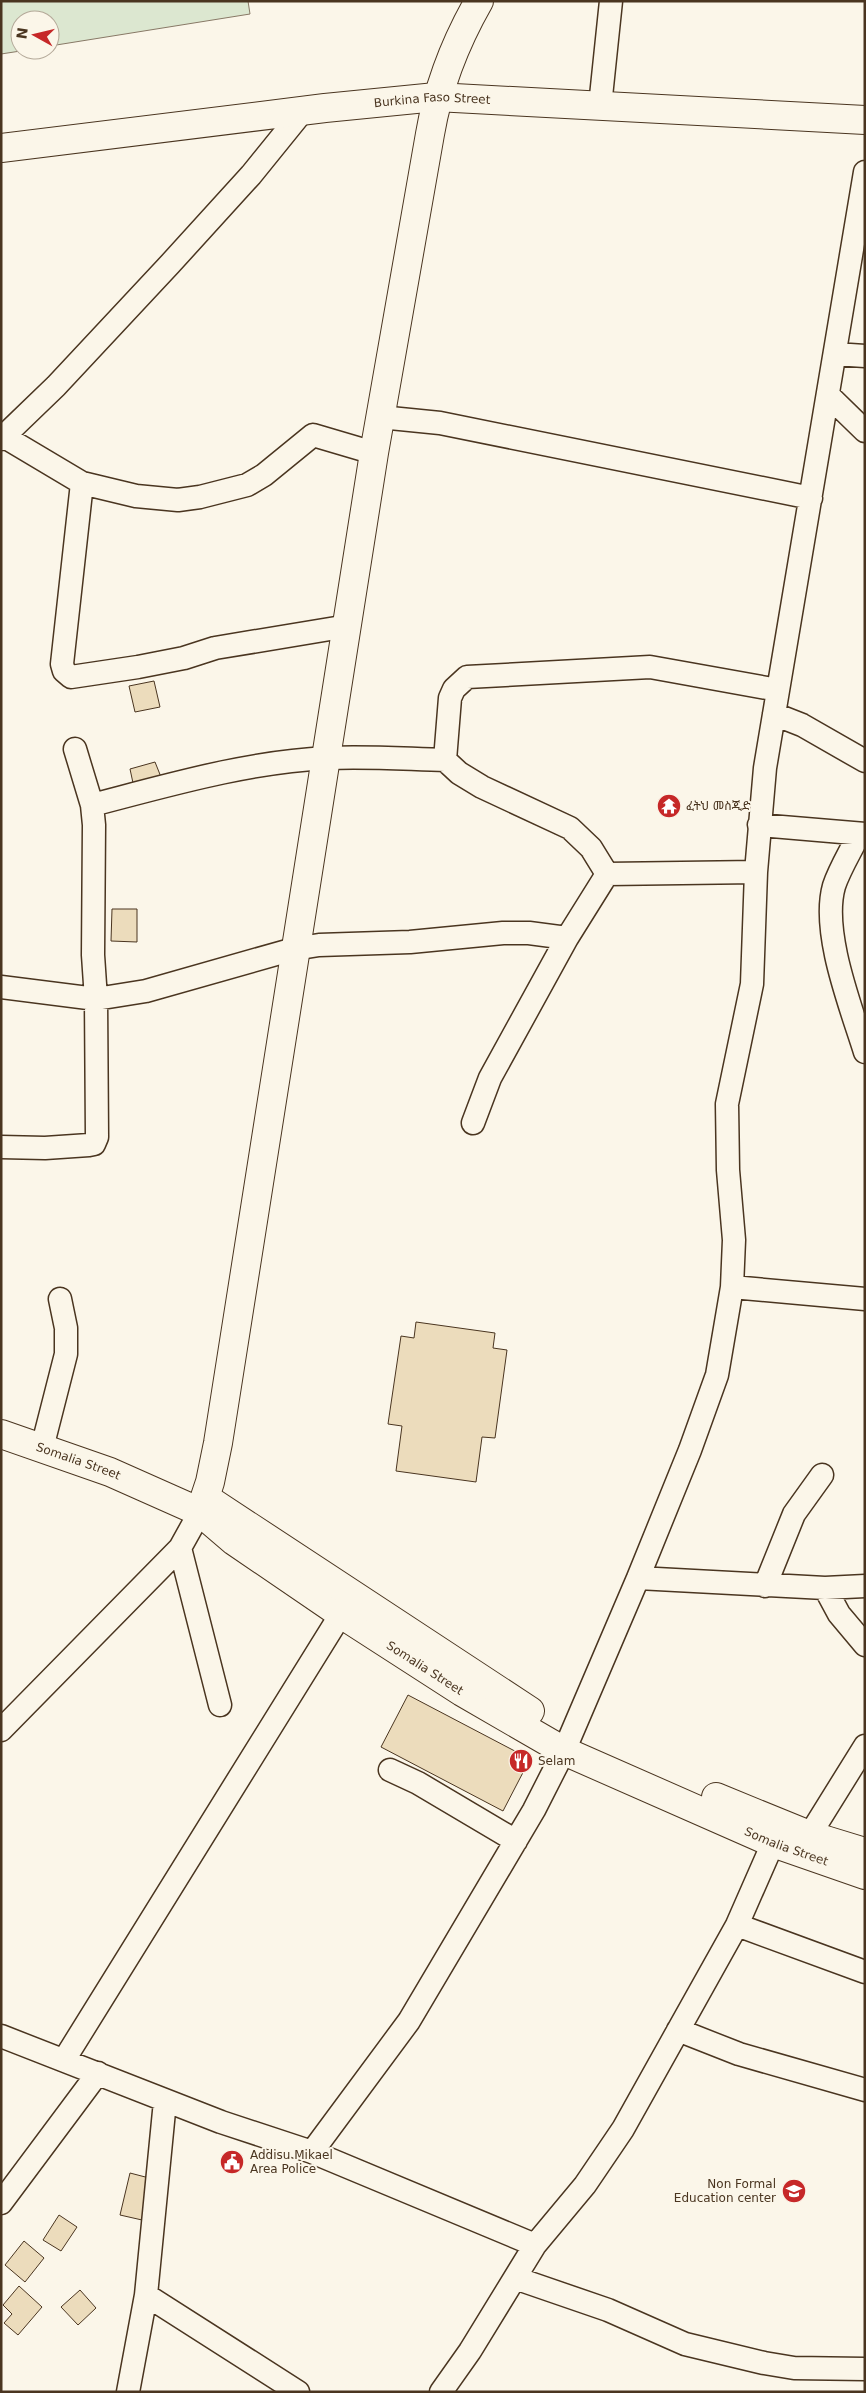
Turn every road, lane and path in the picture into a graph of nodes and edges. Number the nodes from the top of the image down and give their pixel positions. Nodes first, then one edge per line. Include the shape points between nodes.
1 (611, 1) edge
2 (474, 4) edge
3 (436, 98) junction
4 (600, 106) junction
5 (302, 112) junction
6 (865, 120) edge
7 (1, 148) edge
8 (865, 172) edge
9 (835, 354) junction
10 (865, 356) edge
11 (829, 396) junction
12 (380, 418) junction
13 (865, 431) edge
14 (2, 438) edge
15 (374, 453) junction
16 (82, 484) junction
17 (812, 498) junction
18 (348, 626) junction
19 (778, 690) junction
20 (774, 714) junction
21 (75, 750) dead end
22 (326, 758) junction
23 (445, 760) junction
24 (865, 761) edge
25 (92, 805) junction
26 (759, 825) junction
27 (862, 834) edge
28 (756, 872) junction
29 (607, 874) junction
30 (568, 938) junction
31 (294, 949) junction
32 (1, 986) edge
33 (96, 999) junction
34 (865, 1052) edge
35 (473, 1123) dead end
36 (1, 1147) edge
37 (732, 1287) junction
38 (60, 1299) dead end
39 (865, 1299) edge
40 (1, 1416) edge
41 (1, 1434) edge
42 (44, 1439) junction
43 (822, 1475) dead end
44 (202, 1505) junction
45 (180, 1548) junction
46 (638, 1578) junction
47 (765, 1586) junction
48 (865, 1586) edge
49 (826, 1588) junction
50 (341, 1614) junction
51 (865, 1645) edge
52 (220, 1705) dead end
53 (1, 1730) edge
54 (567, 1744) junction
55 (865, 1746) edge
56 (390, 1770) dead end
57 (516, 1841) junction
58 (773, 1842) junction
59 (804, 1844) junction
60 (865, 1852) edge
61 (865, 1875) edge
62 (737, 1925) junction
63 (865, 1972) edge
64 (678, 2030) junction
65 (1, 2036) edge
66 (64, 2060) junction
67 (98, 2073) junction
68 (865, 2090) edge
69 (165, 2100) junction
70 (312, 2152) junction
71 (1, 2203) edge
72 (535, 2245) junction
73 (515, 2278) junction
74 (146, 2295) junction
75 (865, 2369) edge
76 (128, 2392) edge
77 (298, 2392) edge
78 (441, 2392) edge

1 - 4 street
2 - 3 main road
3 - 4 main road, Burkina Faso Street
3 - 5 main road, Burkina Faso Street
3 - 12 main road
4 - 6 main road, Burkina Faso Street
5 - 7 main road, Burkina Faso Street
5 - 14 street via 251,175 170,264 56,386
8 - 9 street
9 - 10 street
9 - 11 street
11 - 13 street
11 - 17 street
12 - 15 main road
12 - 17 street via 440,423
14 - 16 street
15 - 16 street via 312,436 247,485 178,500 136,496
15 - 18 main road
16 - 18 street via 62,664 71,677
17 - 19 street
18 - 22 main road
19 - 20 street
19 - 23 street via 650,667 467,677 454,689 450,698
20 - 24 street via 802,725
20 - 26 street
21 - 25 street
22 - 23 street
22 - 25 street via 231,770
22 - 31 main road
23 - 29 street via 482,787 570,828 591,848
25 - 33 street via 95,858 92,955
26 - 27 street
26 - 28 street
27 - 34 street via 835,885 831,916 843,982
28 - 29 street
28 - 37 street via 750,1001 740,1035 727,1112 734,1240
29 - 30 street
30 - 31 street via 530,932 503,933
30 - 35 street via 490,1078
31 - 33 street via 146,992
31 - 44 main road via 218,1444
32 - 33 street
33 - 36 street via 96,1140 89,1145
37 - 39 street
37 - 46 street via 723,1350 709,1401
38 - 42 street via 68,1343
40 - 42 main road
41 - 42 main road, Somalia Street
42 - 44 main road, Somalia Street via 110,1472
43 - 47 street via 794,1514
44 - 45 street
44 - 50 main road, Somalia Street via 234,1541
44 - 54 main road
45 - 52 street
45 - 53 street
46 - 47 street
46 - 54 street
47 - 49 street
48 - 49 street
49 - 51 street via 839,1614
50 - 54 main road, Somalia Street via 462,1692
50 - 66 street
54 - 57 street
54 - 58 main road, Somalia Street
54 - 59 main road
55 - 59 street
56 - 57 street
57 - 70 street via 409,2021
58 - 59 main road, Somalia Street
58 - 62 street
59 - 60 main road
59 - 61 main road, Somalia Street
62 - 63 street
62 - 64 street
64 - 68 street via 739,2054
64 - 72 street via 623,2129 585,2185
65 - 66 street
66 - 67 street
67 - 69 street
67 - 71 street
69 - 70 street
69 - 74 street
70 - 72 street
72 - 73 street
73 - 75 street via 608,2310 685,2344 794,2368
73 - 78 street
74 - 76 street
74 - 77 street

